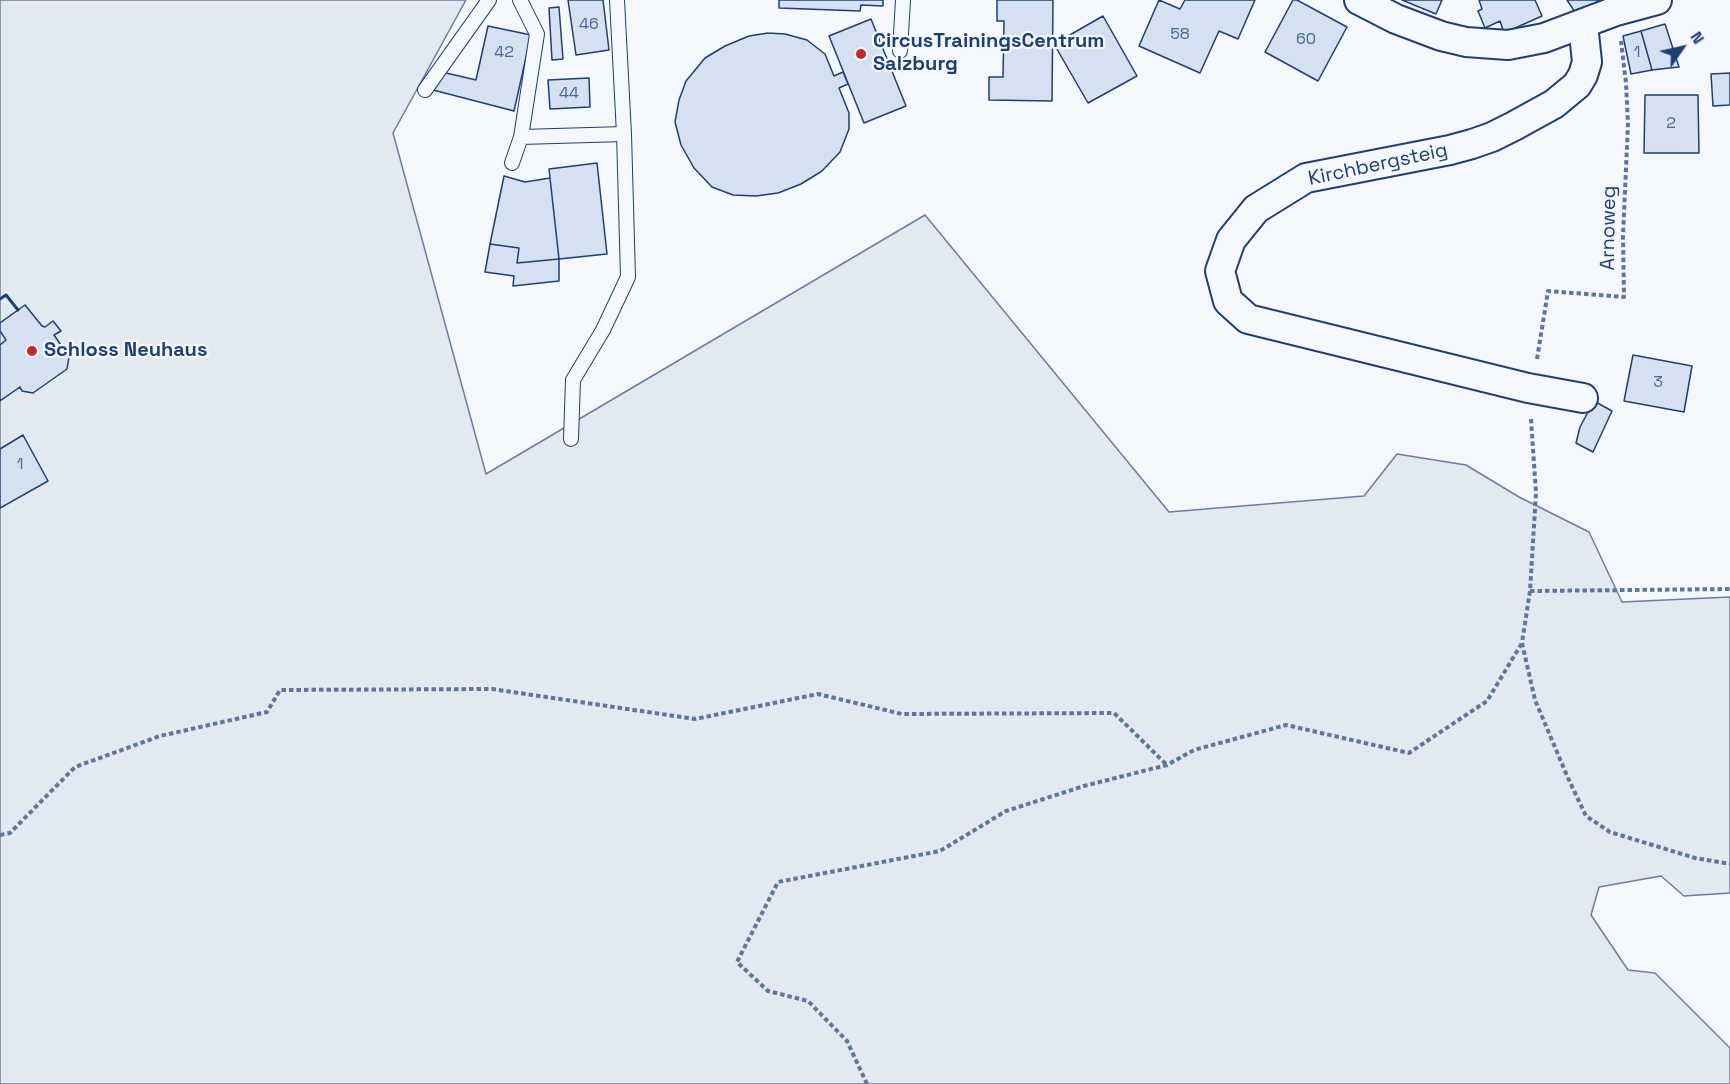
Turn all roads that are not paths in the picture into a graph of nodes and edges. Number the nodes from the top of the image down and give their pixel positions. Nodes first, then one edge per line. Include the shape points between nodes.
1 (489, 0) edge
2 (520, 0) edge
3 (617, 0) edge
4 (903, 0) edge
5 (1359, 0) edge
6 (1656, 0) edge
7 (1583, 24) junction
8 (900, 51) dead end
9 (425, 90) dead end
10 (624, 134) junction
11 (521, 136) junction
12 (512, 163) dead end
13 (1582, 398) dead end
14 (572, 439) dead end

1 - 9 lane
2 - 11 lane via 537,34
3 - 10 lane
4 - 8 lane
5 - 7 street via 1419,29 1478,43 1524,43
6 - 7 street
7 - 13 street, Kirchbergsteig via 1587,62 1583,75 1577,86 1554,104 1472,144 1306,178 1256,209 1232,240 1220,271 1228,301 1248,319
10 - 11 lane
10 - 14 lane via 628,277 573,380
11 - 12 lane

